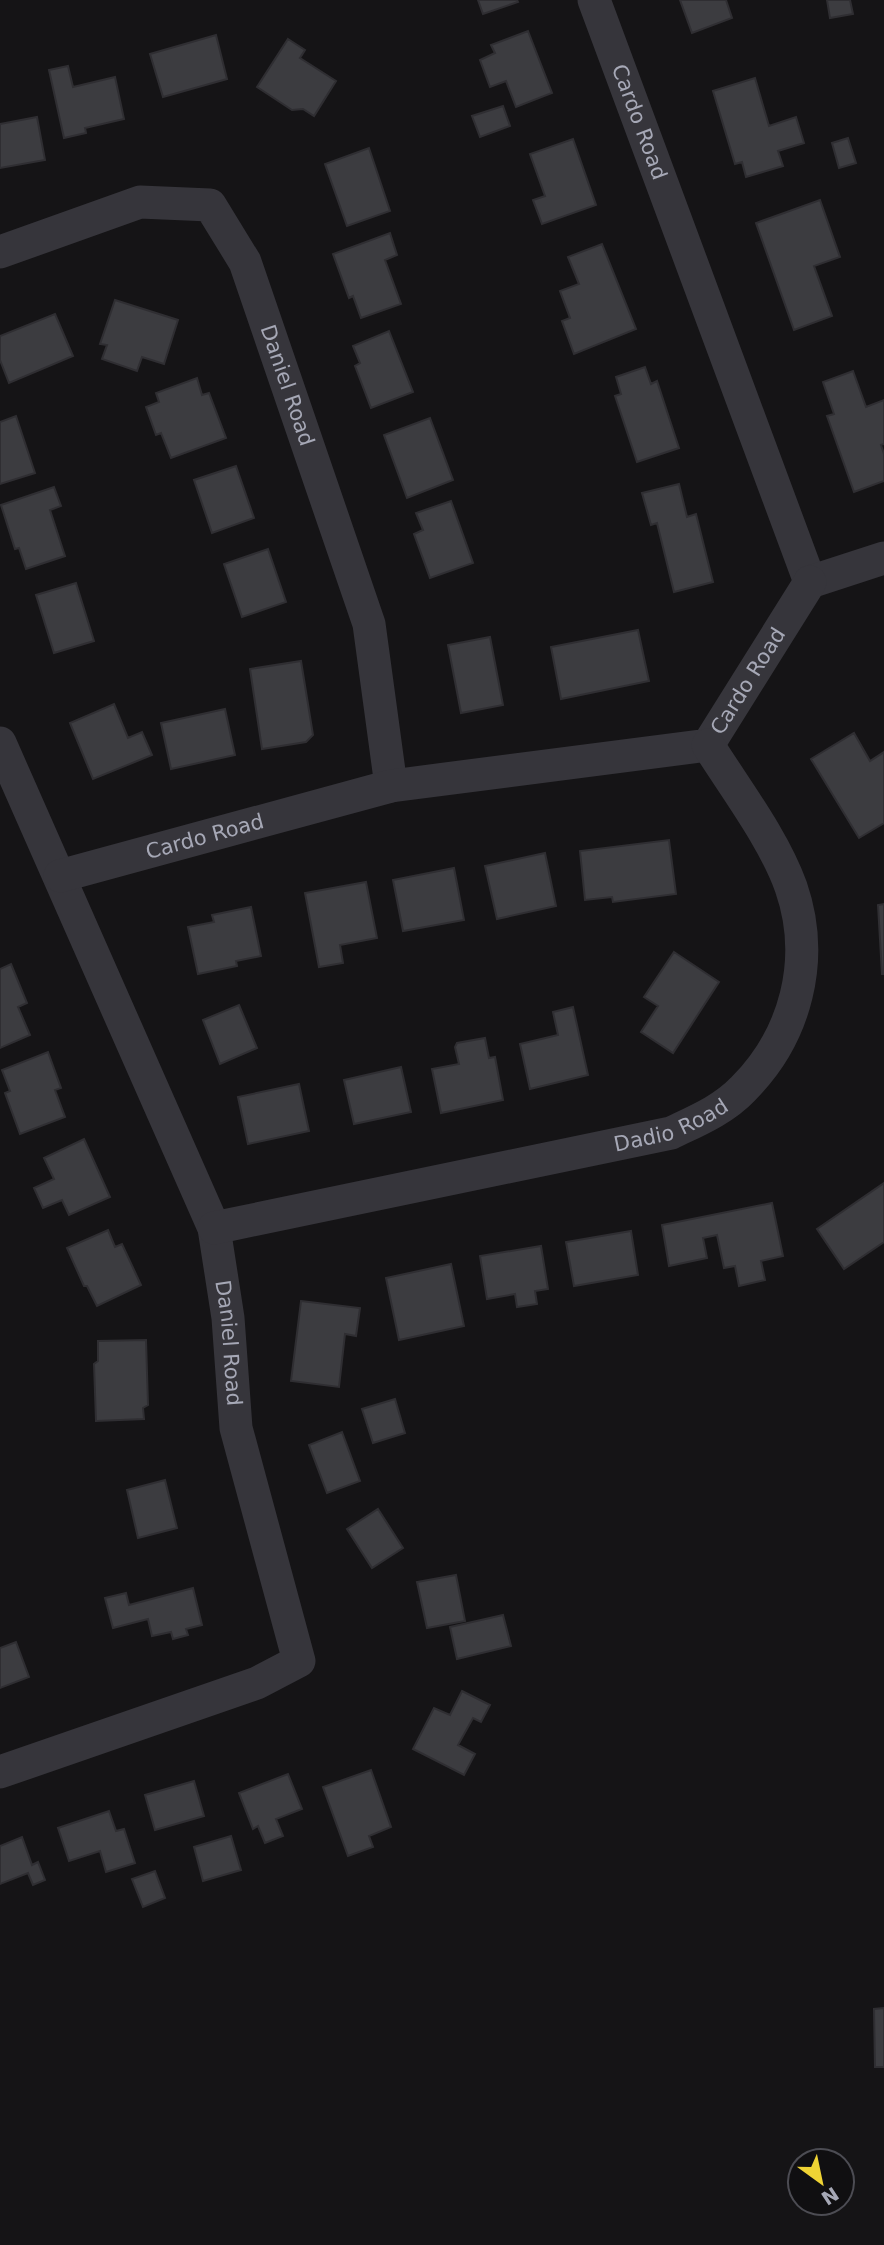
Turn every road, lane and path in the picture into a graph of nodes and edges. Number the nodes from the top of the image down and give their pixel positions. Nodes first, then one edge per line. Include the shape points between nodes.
1 (594, 0) edge
2 (0, 252) edge
3 (884, 558) edge
4 (810, 582) junction
5 (0, 743) edge
6 (708, 745) junction
7 (391, 786) junction
8 (60, 876) junction
9 (214, 1228) junction
10 (0, 1772) edge

1 - 4 street, Cardo Road
2 - 7 street, Daniel Road via 140,202 210,205 245,262 369,624
3 - 4 street
4 - 6 street, Cardo Road
5 - 8 street, Daniel Road
6 - 7 street, Cardo Road
6 - 9 street, Dadio Road via 773,848 792,888 801,931 803,964 797,997 783,1034 743,1090 709,1115 671,1133
7 - 8 street, Cardo Road
8 - 9 street, Daniel Road
9 - 10 street, Daniel Road via 228,1318 236,1428 299,1661 257,1683

